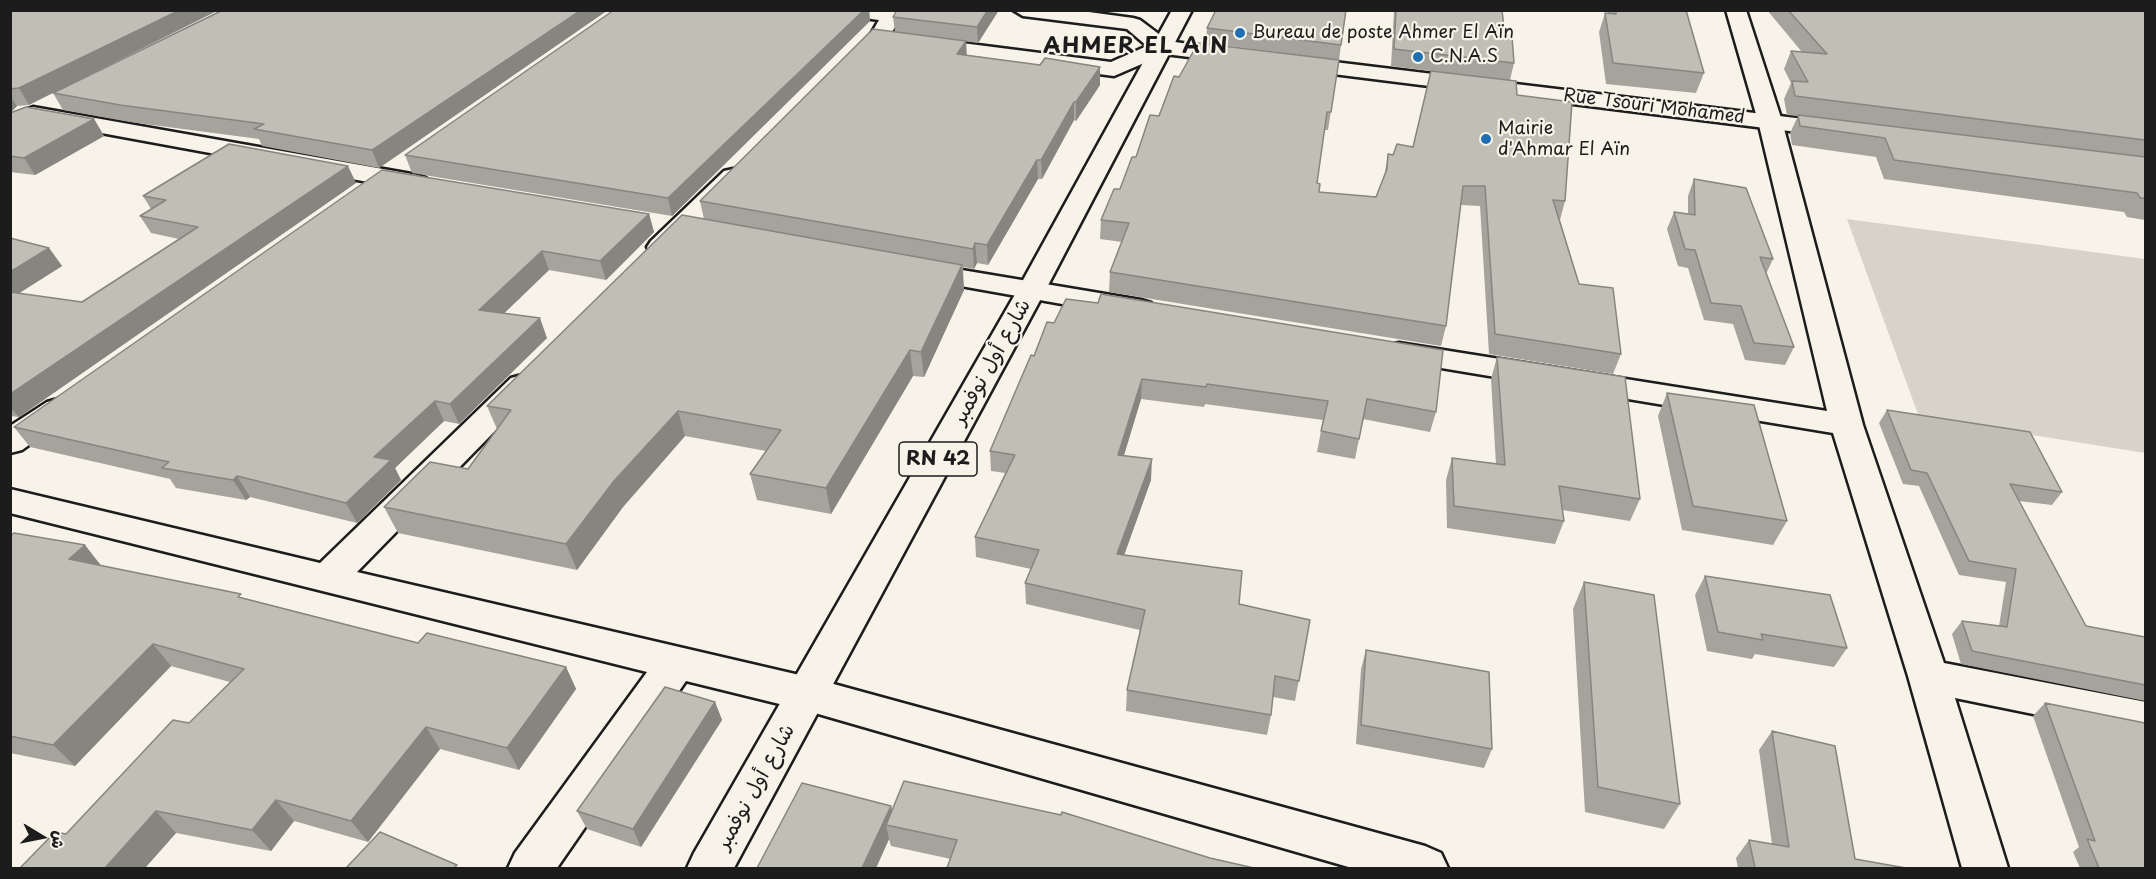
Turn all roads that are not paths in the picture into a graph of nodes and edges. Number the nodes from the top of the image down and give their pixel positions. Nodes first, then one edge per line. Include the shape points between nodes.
1 (849, 10) edge
2 (1023, 10) edge
3 (1182, 10) edge
4 (1736, 10) edge
5 (899, 12) edge
6 (1162, 47) junction
7 (858, 50) edge
8 (64, 99) edge
9 (22, 112) edge
10 (1770, 121) junction
11 (10, 125) edge
12 (1864, 133) edge
13 (413, 158) edge
14 (749, 159) edge
15 (384, 178) junction
16 (441, 187) edge
17 (356, 198) edge
18 (891, 266) edge
19 (639, 269) edge
20 (1030, 291) junction
21 (1172, 315) edge
22 (1374, 348) edge
23 (547, 361) edge
24 (78, 395) edge
25 (1847, 425) junction
26 (10, 442) edge
27 (10, 501) edge
28 (327, 579) junction
29 (676, 663) junction
30 (1928, 676) junction
31 (808, 694) junction
32 (2145, 720) edge
33 (531, 868) edge
34 (710, 868) edge
35 (1425, 868) edge
36 (1985, 868) edge

1 - 5 street
2 - 6 street via 1133,24
3 - 6 street, شارع أول نوفمبر / RN 42
4 - 10 street
5 - 6 street via 878,39 1114,69
5 - 7 street
6 - 10 street, Rue Tsouri Mohamed
6 - 20 street, شارع أول نوفمبر / RN 42
8 - 9 street
9 - 11 street
9 - 15 street
10 - 12 street, Rue Tsouri Mohamed
10 - 25 street
13 - 15 street
14 - 19 street
15 - 16 street
15 - 17 street
18 - 20 street
20 - 21 street
20 - 31 street, شارع أول نوفمبر / RN 42
22 - 25 street
23 - 28 street
24 - 26 street
25 - 30 street
27 - 28 street
28 - 29 street
29 - 31 street
29 - 33 street
30 - 32 street
30 - 36 street
31 - 34 street, شارع أول نوفمبر / RN 42
31 - 35 street

